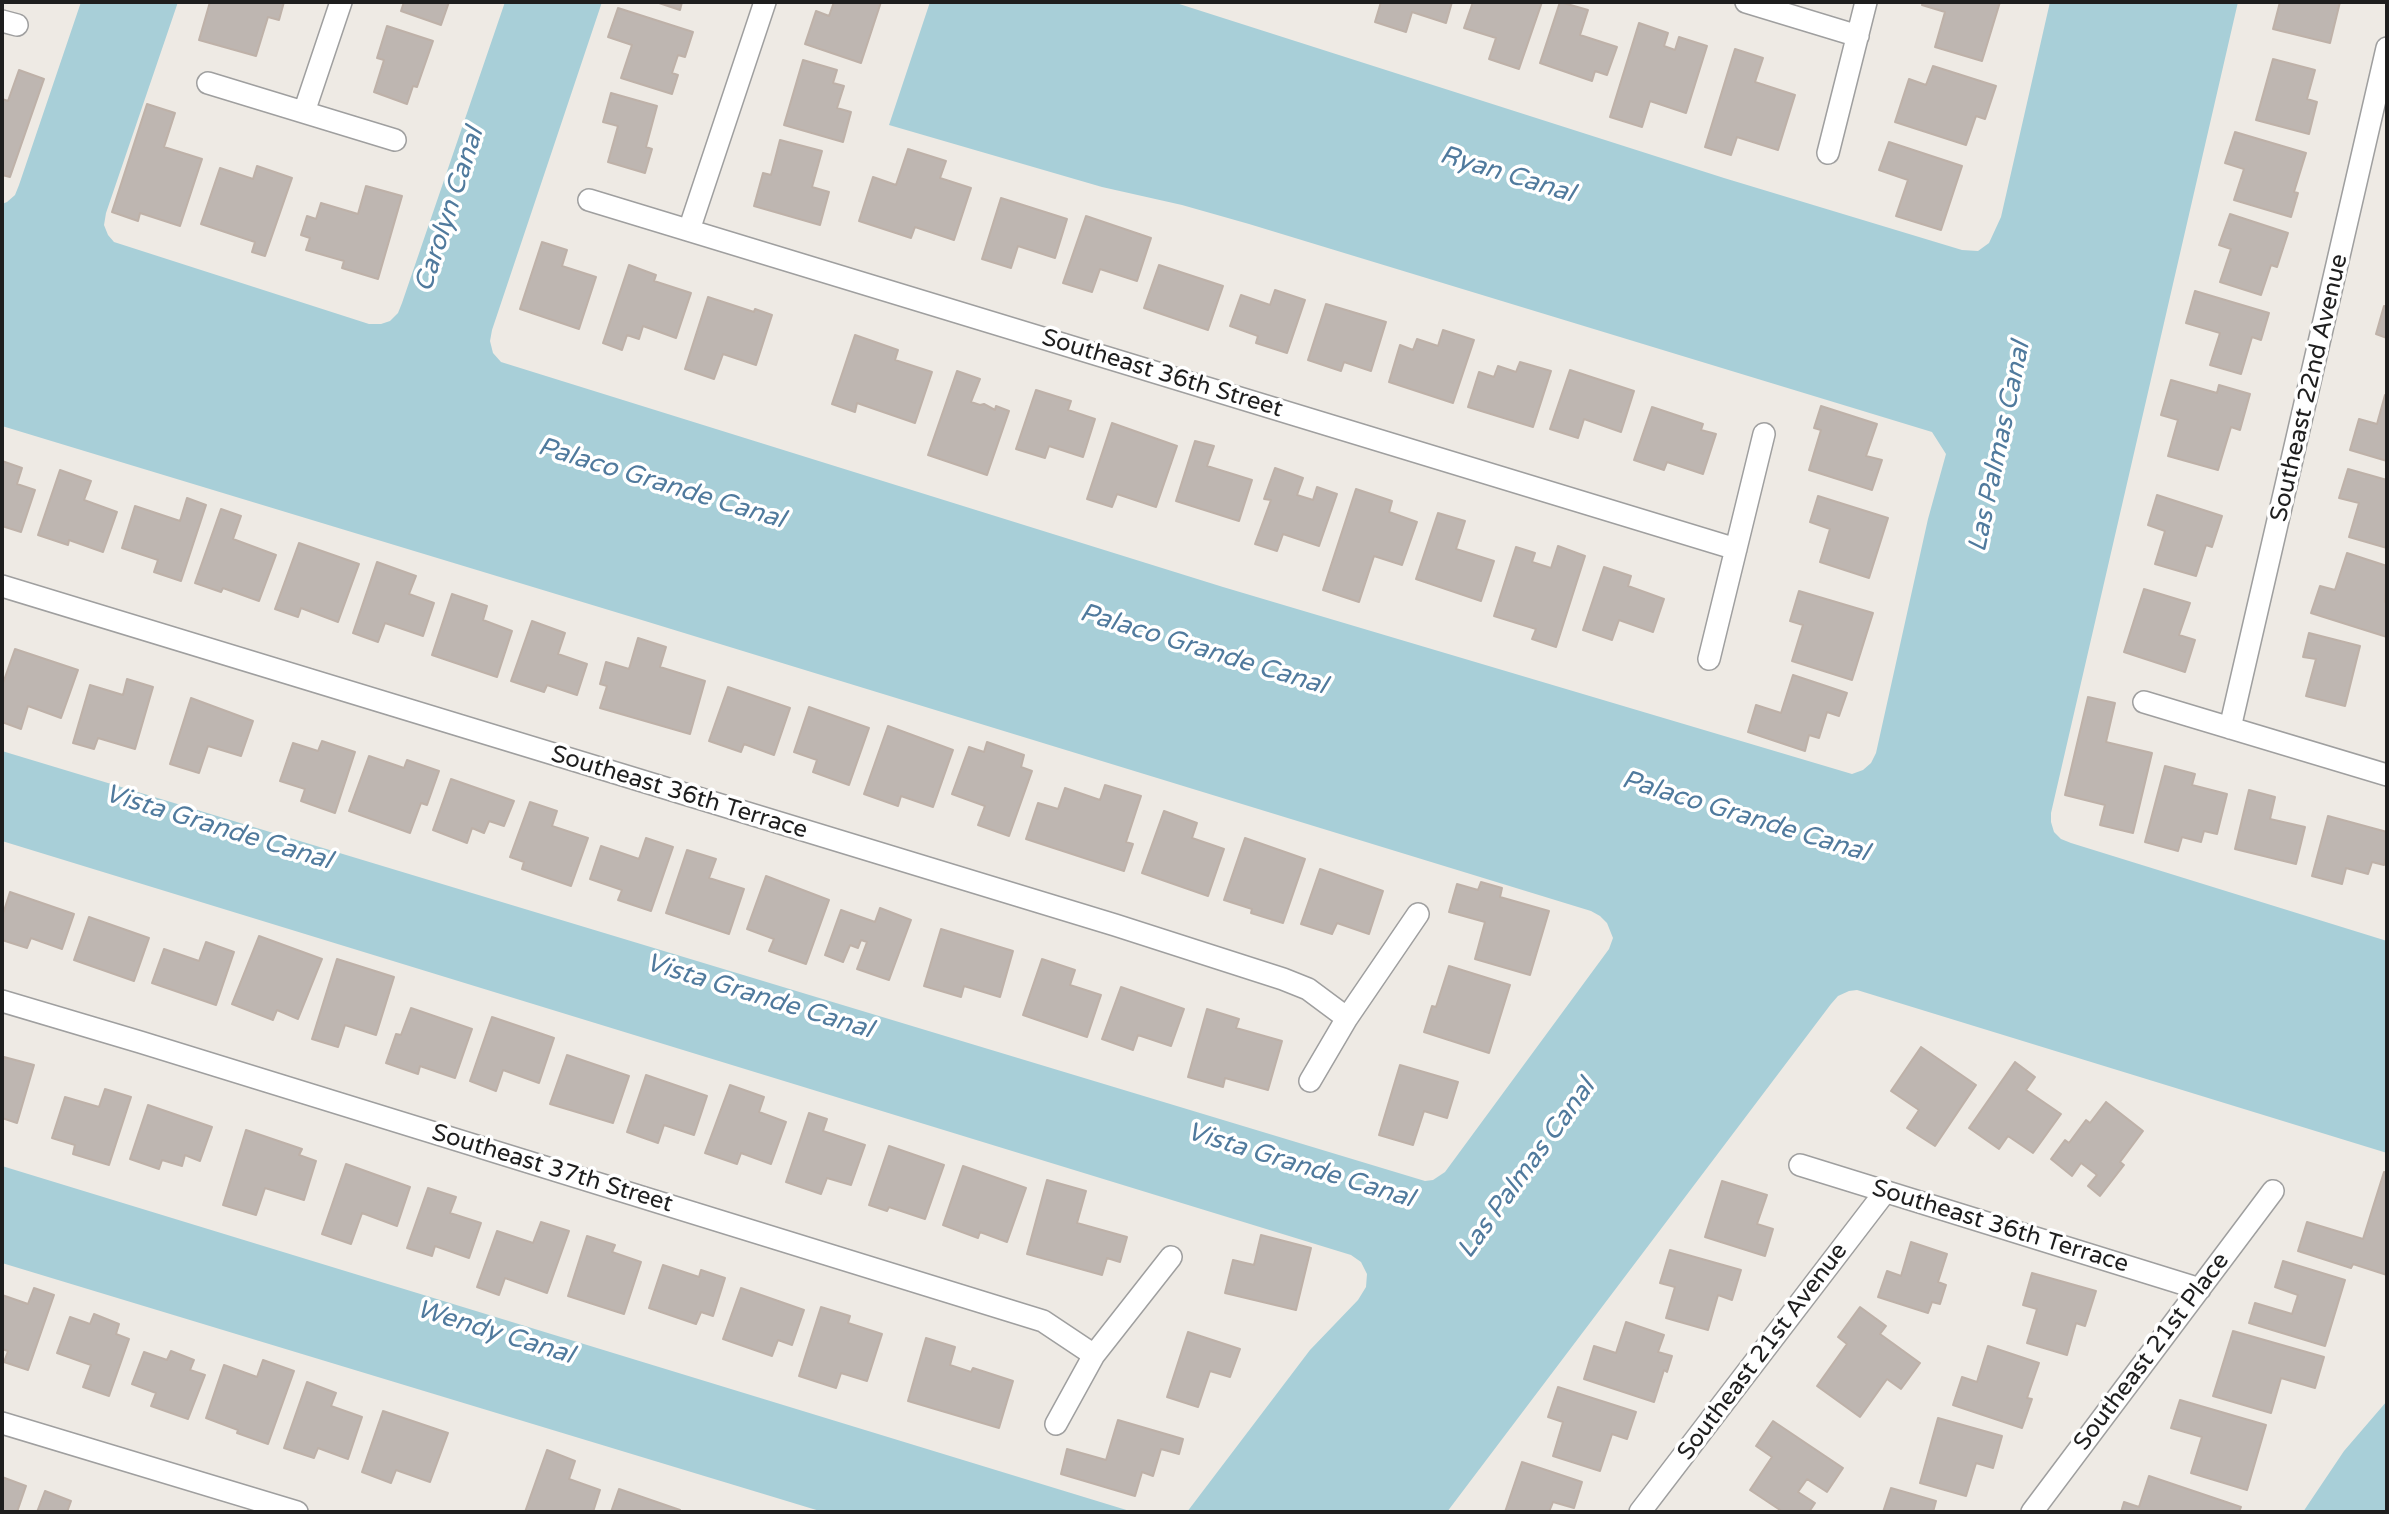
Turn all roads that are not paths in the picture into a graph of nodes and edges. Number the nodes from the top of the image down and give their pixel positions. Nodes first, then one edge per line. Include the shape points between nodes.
1 (341, 2) edge
2 (765, 2) edge
3 (1746, 2) edge
4 (1866, 2) edge
5 (1858, 36) junction
6 (2387, 48) edge
7 (208, 83) dead end
8 (304, 112) junction
9 (395, 140) dead end
10 (1828, 153) dead end
11 (589, 200) dead end
12 (689, 230) junction
13 (1765, 434) dead end
14 (1736, 549) junction
15 (2, 586) edge
16 (1709, 659) dead end
17 (2144, 702) dead end
18 (2230, 728) junction
19 (2387, 775) edge
20 (1418, 914) dead end
21 (2, 1002) edge
22 (1347, 1018) junction
23 (1310, 1081) dead end
24 (1800, 1166) dead end
25 (2273, 1191) dead end
26 (1885, 1192) junction
27 (1171, 1257) dead end
28 (2200, 1289) junction
29 (1094, 1355) junction
30 (2, 1423) edge
31 (1056, 1424) dead end
32 (297, 1512) edge
33 (1640, 1512) edge
34 (2032, 1512) edge

1 - 8 street
2 - 12 street
3 - 5 street
4 - 5 street
5 - 10 street
6 - 18 street, Southeast 22nd Avenue
7 - 8 street
8 - 9 street
11 - 12 street, Southeast 36th Street
12 - 14 street, Southeast 36th Street
13 - 14 street
14 - 16 street
15 - 22 street, Southeast 36th Terrace via 1115,925 1308,989
17 - 18 street
18 - 19 street
20 - 22 street
21 - 29 street, Southeast 37th Street via 1043,1321
22 - 23 street
24 - 26 street, Southeast 36th Terrace
25 - 28 street, Southeast 21st Place
26 - 28 street, Southeast 36th Terrace
26 - 33 street, Southeast 21st Avenue
27 - 29 street
28 - 34 street, Southeast 21st Place
29 - 31 street
30 - 32 street

